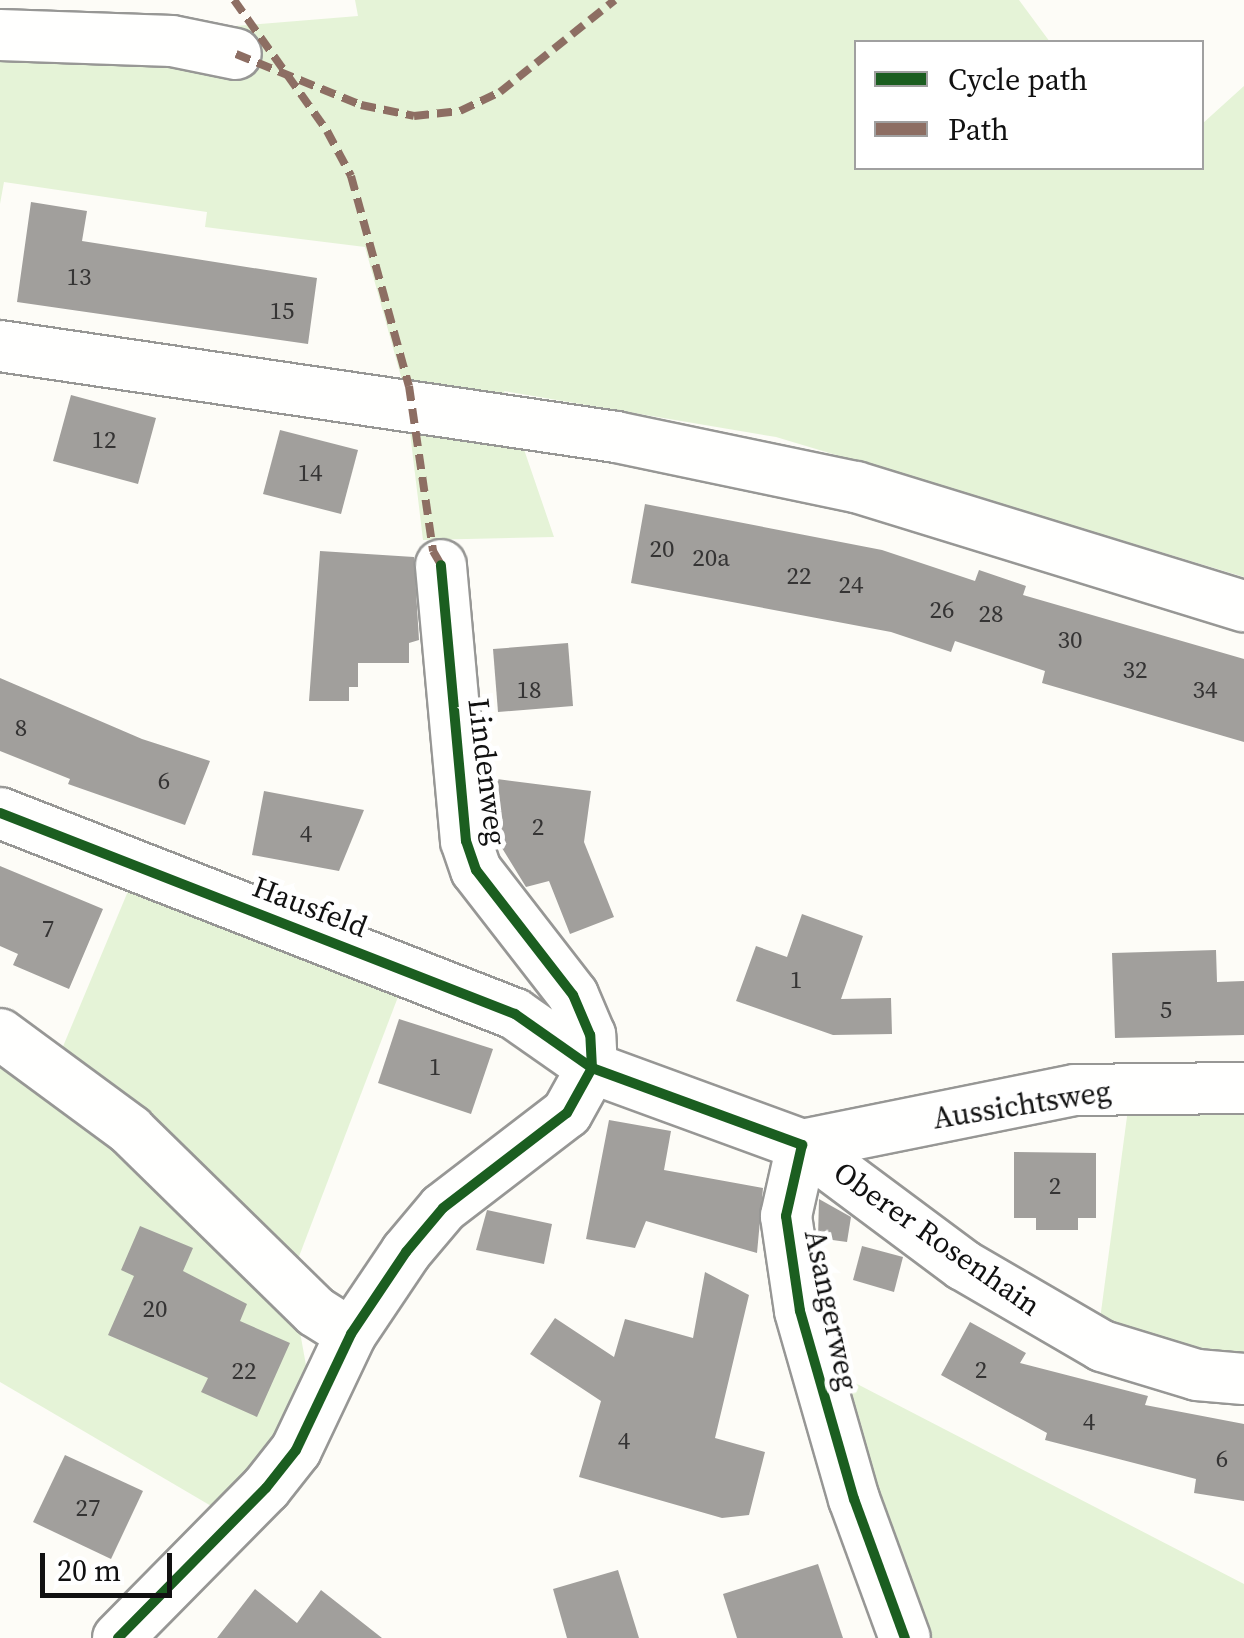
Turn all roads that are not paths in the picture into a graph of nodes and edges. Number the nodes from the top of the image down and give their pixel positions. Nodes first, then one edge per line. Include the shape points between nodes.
1 (0, 35) edge
2 (236, 54) dead end
3 (0, 346) edge
4 (441, 564) dead end
5 (1244, 606) edge
6 (0, 813) edge
7 (0, 1034) edge
8 (592, 1068) junction
9 (1244, 1088) edge
10 (802, 1145) junction
11 (351, 1334) junction
12 (1244, 1379) edge
13 (118, 1638) edge
14 (905, 1638) edge

1 - 2 street via 172,41
3 - 5 street via 310,387 413,410 616,437 819,479
4 - 8 street, Lindenweg via 466,841 476,870 572,995 590,1035
6 - 8 street, Hausfeld via 514,1014
7 - 11 street via 130,1130 316,1312
8 - 10 street
8 - 11 street via 567,1113 443,1208
9 - 10 street, Aussichtsweg via 1075,1090
10 - 12 street, Oberer Rosenhain via 963,1264 1088,1338 1154,1365
10 - 14 street, Asangerweg via 786,1216 800,1310 854,1499
11 - 13 street via 318,1412 266,1488

